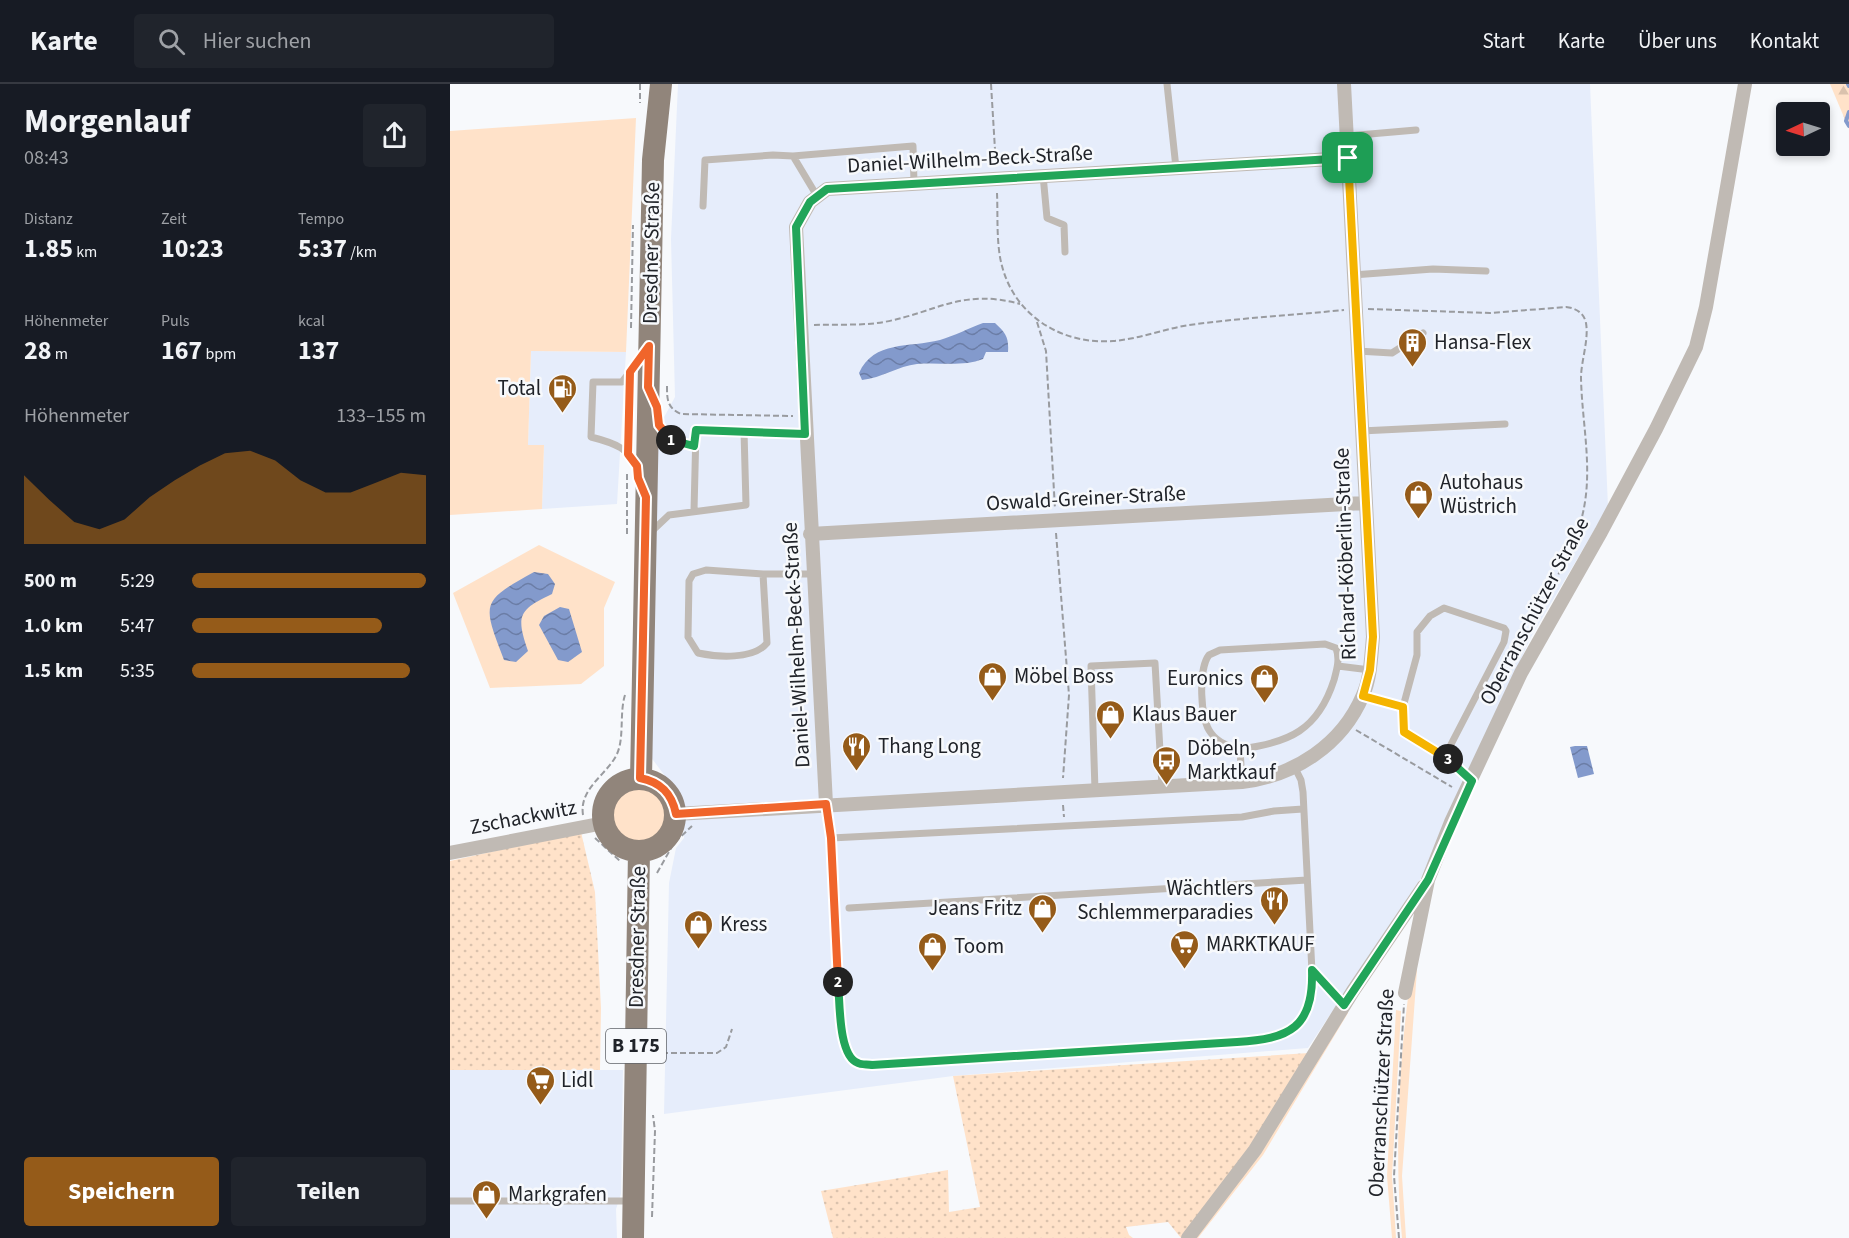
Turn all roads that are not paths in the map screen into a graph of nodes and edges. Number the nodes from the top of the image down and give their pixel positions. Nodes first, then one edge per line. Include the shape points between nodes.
1 (653, 84) edge
2 (661, 84) edge
3 (1167, 84) edge
4 (1344, 84) edge
5 (1745, 84) edge
6 (1416, 130) dead end
7 (1347, 136) junction
8 (793, 156) junction
9 (1348, 158) junction
10 (653, 160) junction
11 (1176, 168) junction
12 (1043, 175) junction
13 (914, 183) junction
14 (817, 196) junction
15 (703, 206) dead end
16 (1065, 252) dead end
17 (1486, 271) dead end
18 (1353, 275) junction
19 (1423, 333) dead end
20 (640, 342) junction
21 (1358, 351) junction
22 (658, 382) junction
23 (1505, 424) dead end
24 (744, 431) junction
25 (1361, 431) junction
26 (805, 434) junction
27 (694, 446) junction
28 (646, 497) junction
29 (1364, 503) junction
30 (694, 511) junction
31 (810, 534) junction
32 (637, 540) junction
33 (763, 574) junction
34 (813, 574) junction
35 (1338, 666) junction
36 (1370, 670) junction
37 (1363, 696) junction
38 (1403, 707) junction
39 (1240, 749) junction
40 (1445, 756) junction
41 (1294, 768) junction
42 (640, 778) junction
43 (1472, 781) junction
44 (1242, 782) junction
45 (1162, 786) junction
46 (1095, 790) junction
47 (826, 804) junction
48 (1303, 809) junction
49 (676, 814) junction
50 (595, 824) junction
51 (831, 838) junction
52 (450, 853) edge
53 (631, 860) junction
54 (1307, 880) junction
55 (1428, 880) junction
56 (849, 908) dead end
57 (1405, 993) road end
58 (450, 1201) edge
59 (634, 1201) junction
60 (633, 1233) edge
61 (1188, 1238) edge

1 - 10 main road, Dresdner Straße
2 - 10 main road, Dresdner Straße
3 - 11 lane
4 - 7 street, Richard-Köberlin-Straße
5 - 43 street, Oberranschützer Straße via 1696,347 1634,470 1521,673
6 - 7 lane
7 - 9 street, Richard-Köberlin-Straße
8 - 13 lane via 913,146
8 - 14 lane
8 - 15 lane via 705,160
9 - 11 street, Daniel-Wilhelm-Beck-Straße
9 - 18 street, Richard-Köberlin-Straße
10 - 20 main road, Dresdner Straße
11 - 12 street, Daniel-Wilhelm-Beck-Straße
12 - 13 street, Daniel-Wilhelm-Beck-Straße
12 - 16 lane via 1047,218 1064,225
13 - 14 street, Daniel-Wilhelm-Beck-Straße via 827,189
14 - 26 street, Daniel-Wilhelm-Beck-Straße via 796,227
17 - 18 lane
18 - 21 street, Richard-Köberlin-Straße
19 - 21 lane via 1392,353
20 - 22 main road, Dresdner Straße
20 - 28 lane via 622,382 593,382 591,437 616,443 628,454 637,466
21 - 25 street, Richard-Köberlin-Straße
22 - 27 lane via 659,425 674,442
22 - 28 main road, Dresdner Straße
23 - 25 lane
24 - 26 lane
24 - 27 lane via 696,430
24 - 30 lane via 746,505
25 - 29 street, Richard-Köberlin-Straße
26 - 31 street, Daniel-Wilhelm-Beck-Straße
27 - 30 lane
28 - 32 main road, Dresdner Straße
29 - 31 street, Oswald-Greiner-Straße
29 - 36 street, Richard-Köberlin-Straße via 1373,637
30 - 32 lane via 669,515
31 - 34 street, Daniel-Wilhelm-Beck-Straße
32 - 42 main road, Dresdner Straße
33 - 33 lane via 767,643 764,647 727,656 698,653 692,648 688,637 693,574 706,570
33 - 34 lane
34 - 47 street, Daniel-Wilhelm-Beck-Straße
35 - 36 lane
35 - 39 lane via 1319,713 1300,732 1271,744
35 - 39 lane via 1336,648 1325,644 1220,650 1209,655 1202,675 1206,726 1216,739
36 - 37 street, Richard-Köberlin-Straße
37 - 38 lane
37 - 41 street, Richard-Köberlin-Straße via 1324,748
38 - 40 lane via 1404,732
38 - 40 lane via 1417,656 1417,632 1430,616 1451,608 1504,628 1504,642
39 - 44 lane
40 - 43 lane
41 - 44 street, Richard-Köberlin-Straße
41 - 48 lane via 1301,780
42 - 49 main road via 665,789
42 - 50 main road via 627,781 610,793
43 - 55 street, Oberranschützer Straße
44 - 45 street, Richard-Köberlin-Straße
45 - 46 street, Richard-Köberlin-Straße
45 - 46 lane via 1155,663 1091,666
46 - 47 street, Richard-Köberlin-Straße
47 - 49 street, Richard-Köberlin-Straße
47 - 51 lane
48 - 51 lane via 1242,817
48 - 54 lane
49 - 53 main road, Dresdner Straße via 668,837
50 - 52 street, Zschackwitz
50 - 53 main road, Dresdner Straße
51 - 54 lane via 842,1036 847,1054 856,1063 872,1065 1279,1037 1306,1013 1313,992
53 - 59 main road, Dresdner Straße / B 175
54 - 56 lane
55 - 57 street, Oberranschützer Straße
55 - 61 street via 1344,1005 1255,1150
58 - 59 lane
59 - 60 main road, Dresdner Straße / B 175

